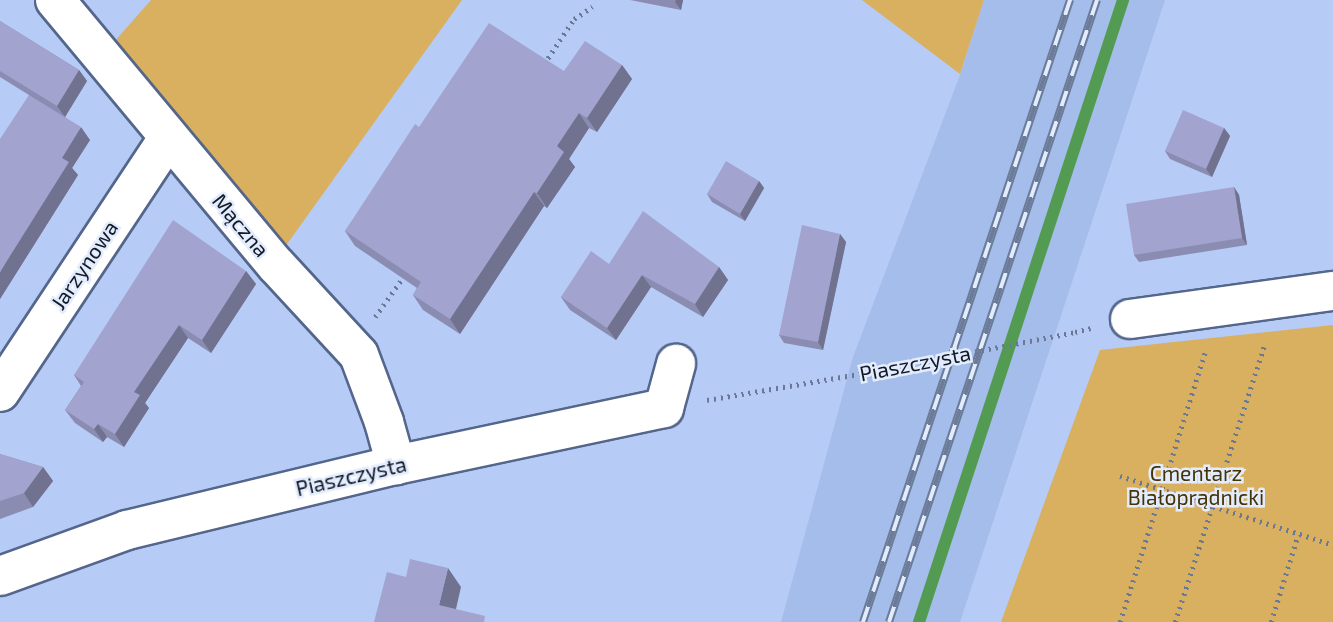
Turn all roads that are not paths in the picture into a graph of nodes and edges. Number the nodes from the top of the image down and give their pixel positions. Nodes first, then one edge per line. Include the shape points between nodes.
1 (55, 0) edge
2 (168, 138) junction
3 (1333, 291) edge
4 (1130, 319) dead end
5 (676, 364) dead end
6 (0, 392) edge
7 (396, 466) junction
8 (0, 576) edge

1 - 2 street, Mączna
2 - 6 street, Jarzynowa
2 - 7 street, Mączna via 276,265 349,341 367,372
3 - 4 street
5 - 7 street, Piaszczysta via 664,408
7 - 8 street, Piaszczysta via 127,530

